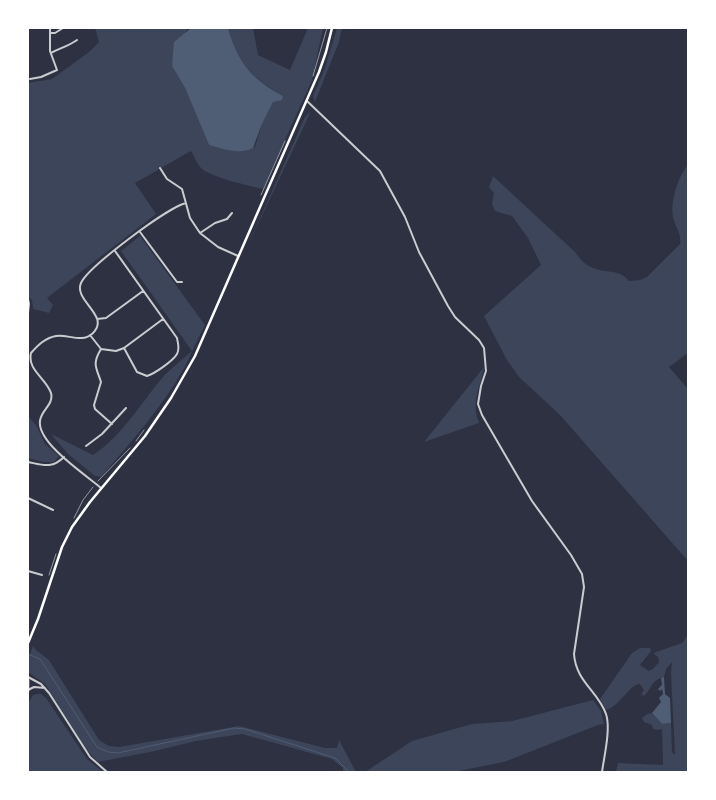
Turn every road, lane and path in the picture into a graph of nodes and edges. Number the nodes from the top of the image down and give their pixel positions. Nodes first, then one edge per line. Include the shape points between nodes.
1 (32, 28) edge
2 (39, 28) edge
3 (50, 28) edge
4 (63, 28) edge
5 (327, 28) edge
6 (332, 28) edge
7 (50, 33) junction
8 (77, 40) dead end
9 (51, 53) junction
10 (30, 79) dead end
11 (310, 83) dead end
12 (307, 101) junction
13 (287, 136) dead end
14 (160, 168) dead end
15 (261, 198) dead end
16 (186, 203) junction
17 (232, 213) dead end
18 (140, 232) junction
19 (200, 233) junction
20 (115, 251) junction
21 (238, 256) junction
22 (182, 282) dead end
23 (143, 291) junction
24 (28, 300) edge
25 (28, 313) edge
26 (97, 319) junction
27 (163, 319) junction
28 (90, 335) junction
29 (124, 348) junction
30 (100, 349) junction
31 (28, 350) edge
32 (31, 353) junction
33 (126, 408) dead end
34 (112, 424) junction
35 (147, 427) dead end
36 (86, 446) dead end
37 (64, 457) junction
38 (28, 462) edge
39 (102, 478) dead end
40 (101, 488) junction
41 (28, 499) edge
42 (53, 510) dead end
43 (28, 571) edge
44 (42, 575) dead end
45 (28, 642) edge
46 (28, 678) edge
47 (45, 688) junction
48 (28, 691) edge
49 (107, 772) edge
50 (602, 772) edge

1 - 2 street
3 - 7 street
4 - 7 street
5 - 11 path
6 - 12 main road
7 - 9 street
8 - 9 street
9 - 10 street via 57,70
12 - 21 main road
12 - 50 street via 380,171 448,306 484,348 486,371 478,404 482,415 532,500 582,574 584,587 574,663 582,681 608,719
13 - 15 path
14 - 16 street via 167,180 182,189
16 - 18 street
16 - 19 street via 190,218
17 - 19 street
18 - 20 street
18 - 22 street via 177,282
19 - 21 street via 218,247
20 - 23 street
20 - 26 street via 81,284 81,294
21 - 40 main road via 206,334 179,386 145,436
23 - 26 street via 106,318
23 - 27 street
24 - 25 street
26 - 28 street via 96,328
27 - 29 street
27 - 29 street via 177,338 178,352 152,374 140,374
28 - 30 street
28 - 32 street via 48,338
29 - 30 street via 113,351
30 - 34 street via 95,361 101,382 94,409
31 - 32 street
32 - 37 street via 30,362 51,393 50,404 40,421 42,431
33 - 34 street
34 - 36 street
35 - 39 path
37 - 38 street via 52,465
37 - 40 street
40 - 45 main road via 72,527 62,547
41 - 42 street
43 - 44 street
46 - 47 street
46 - 48 main road
47 - 48 street via 34,687
47 - 49 street via 90,756

